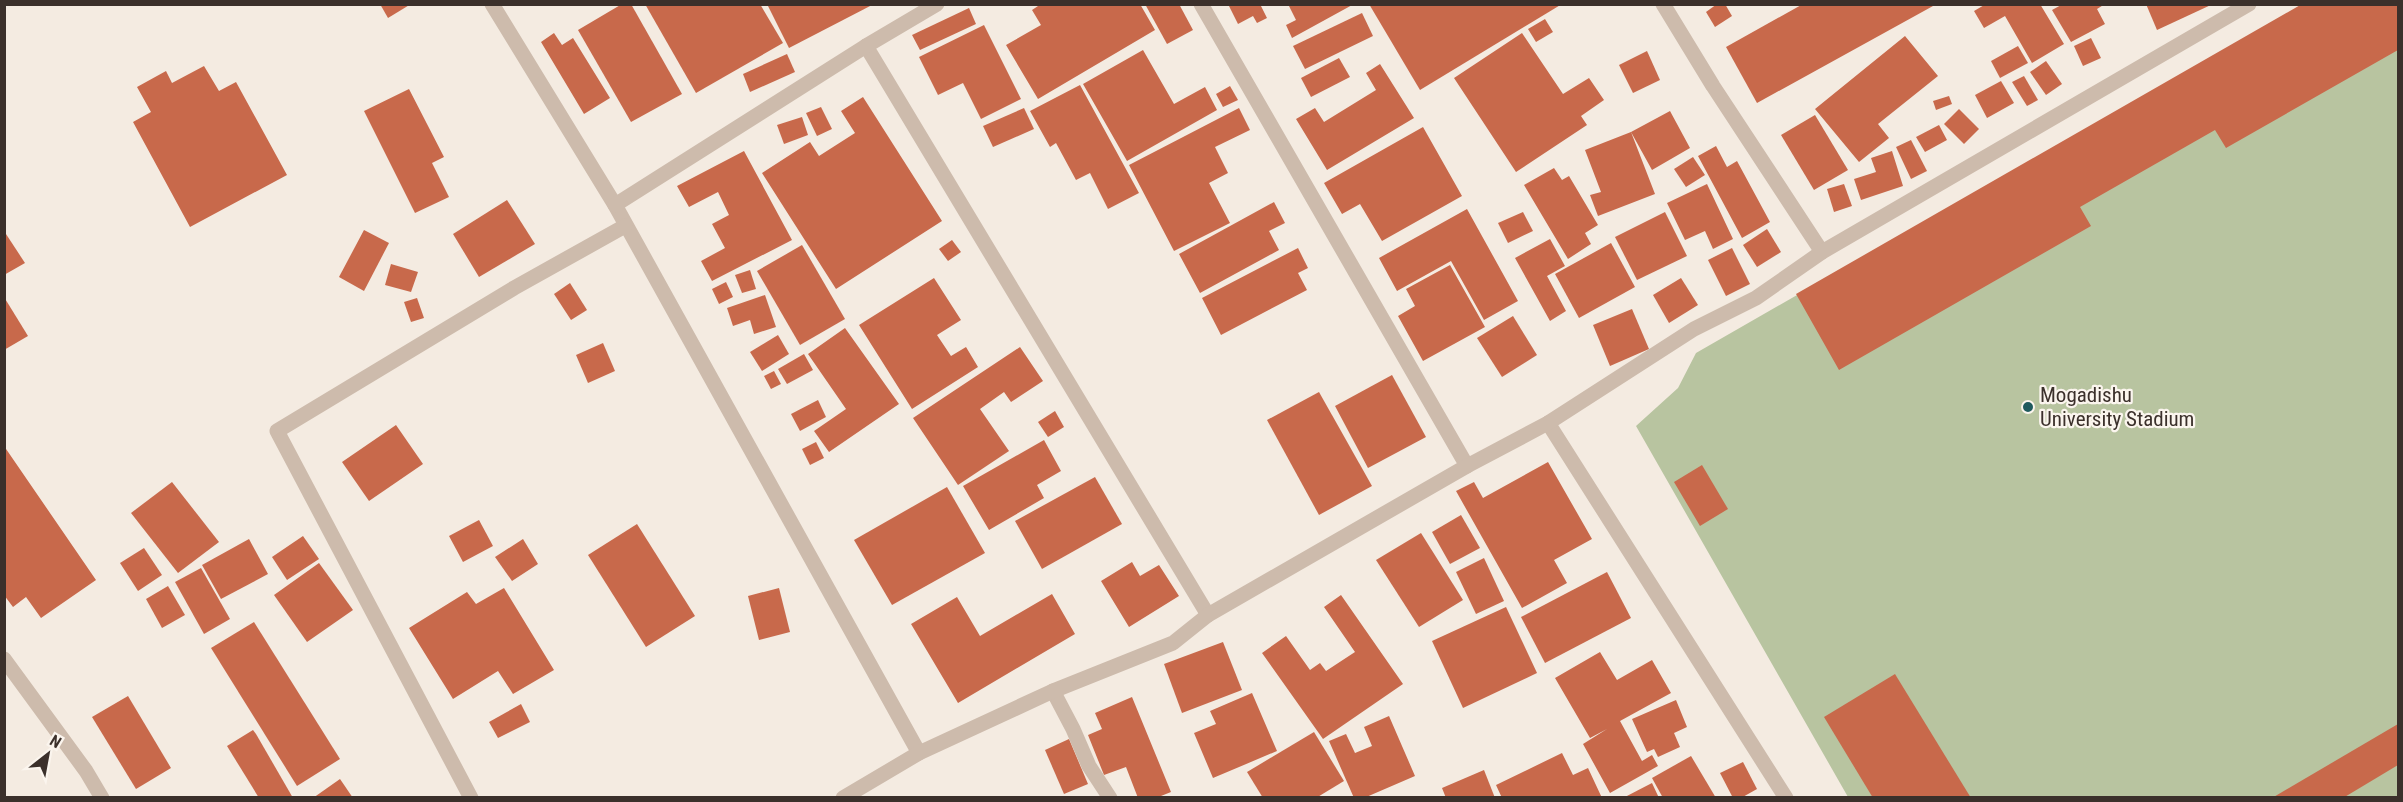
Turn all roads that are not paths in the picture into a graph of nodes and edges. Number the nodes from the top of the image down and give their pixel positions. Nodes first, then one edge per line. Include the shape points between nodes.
1 (492, 4) edge
2 (938, 4) edge
3 (1201, 4) edge
4 (1663, 4) edge
5 (2249, 4) edge
6 (866, 46) junction
7 (615, 205) junction
8 (625, 226) junction
9 (1822, 252) junction
10 (1548, 423) junction
11 (1467, 466) junction
12 (1208, 615) junction
13 (4, 659) edge
14 (1053, 692) junction
15 (919, 753) junction
16 (102, 798) edge
17 (471, 798) edge
18 (843, 798) edge
19 (1110, 798) edge
20 (1786, 798) edge

1 - 7 street
2 - 6 street
3 - 11 street
4 - 9 street
5 - 9 street
6 - 7 street
6 - 12 street
7 - 8 street
8 - 15 street
8 - 17 street via 277,431
9 - 10 street via 1756,298 1694,329
10 - 11 street
10 - 20 street
11 - 12 street
12 - 14 street via 1173,643
13 - 16 street
14 - 15 street
14 - 19 street via 1089,766
15 - 18 street

